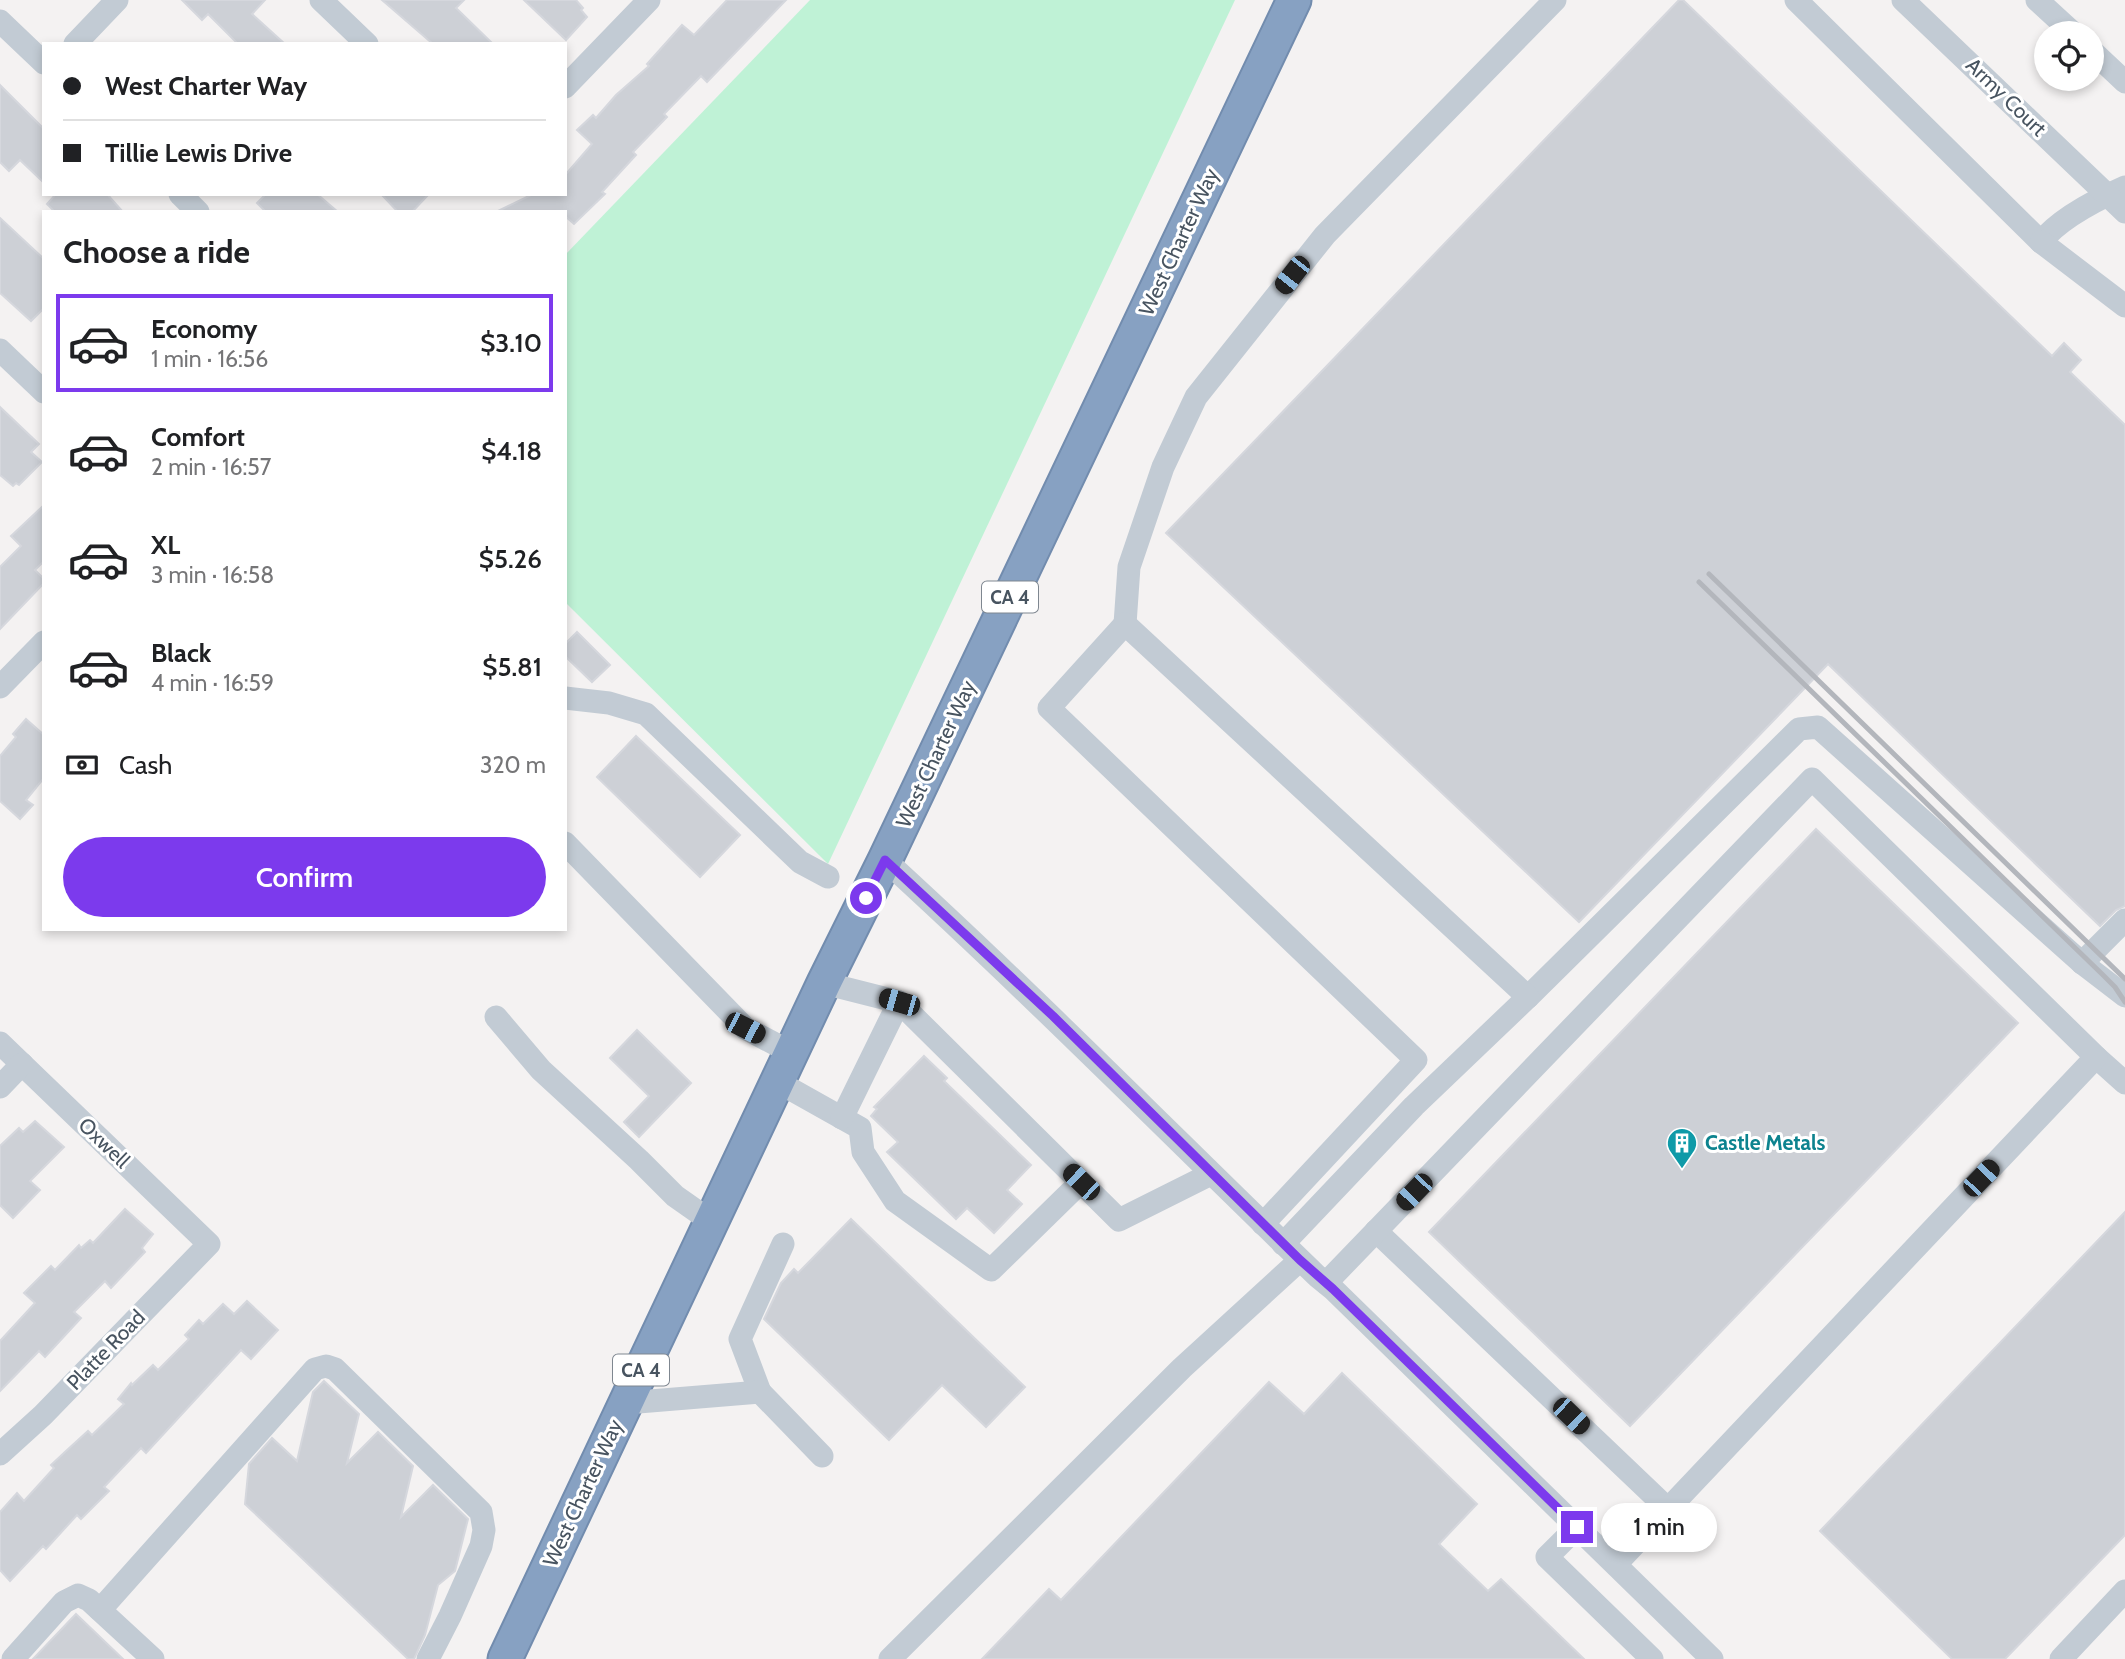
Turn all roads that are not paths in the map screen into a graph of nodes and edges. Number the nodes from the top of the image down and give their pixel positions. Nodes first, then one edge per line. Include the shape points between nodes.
1 (117, 0) edge
2 (321, 0) edge
3 (649, 0) edge
4 (1294, 0) edge
5 (1555, 0) edge
6 (1796, 0) edge
7 (2037, 0) edge
8 (1912, 3) edge
9 (0, 21) edge
10 (2060, 21) edge
11 (77, 42) edge
12 (364, 42) edge
13 (42, 61) edge
14 (2104, 62) edge
15 (2125, 82) edge
16 (567, 85) edge
17 (2116, 191) edge
18 (182, 196) edge
19 (196, 210) edge
20 (2125, 212) edge
21 (2041, 242) junction
22 (2125, 306) edge
23 (0, 350) edge
24 (42, 390) edge
25 (1125, 624) junction
26 (42, 644) edge
27 (0, 687) edge
28 (567, 698) edge
29 (567, 845) edge
30 (885, 860) junction
31 (828, 877) dead end
32 (2125, 919) edge
33 (2082, 963) junction
34 (824, 984) junction
35 (2122, 987) edge
36 (1528, 997) junction
37 (899, 1002) junction
38 (496, 1017) dead end
39 (0, 1043) edge
40 (2096, 1056) junction
41 (22, 1064) junction
42 (785, 1067) junction
43 (2125, 1083) edge
44 (0, 1087) edge
45 (842, 1118) junction
46 (1211, 1174) junction
47 (1081, 1182) junction
48 (712, 1222) junction
49 (1263, 1224) junction
50 (1376, 1231) junction
51 (209, 1244) joint
52 (783, 1244) dead end
53 (1283, 1244) junction
54 (1300, 1260) junction
55 (1325, 1283) junction
56 (760, 1392) junction
57 (626, 1403) junction
58 (0, 1454) edge
59 (822, 1456) dead end
60 (1668, 1509) junction
61 (1577, 1527) junction
62 (1616, 1564) junction
63 (2125, 1591) edge
64 (100, 1610) junction
65 (13, 1659) edge
66 (153, 1659) edge
67 (428, 1659) edge
68 (505, 1659) edge
69 (890, 1659) edge
70 (1652, 1659) edge
71 (1712, 1659) edge
72 (2061, 1659) edge

1 - 11 street
2 - 12 street
3 - 16 street
4 - 30 highway, West Charter Way / CA 4
5 - 25 street via 1325,234 1196,397 1163,467 1129,566
6 - 21 street
7 - 10 street
8 - 17 street, Army Court
9 - 13 street
14 - 15 street
17 - 20 street, Army Court
17 - 21 street via 2051,230
18 - 19 street
21 - 22 street
23 - 24 street
25 - 36 street
25 - 49 street via 1049,708 1416,1060
26 - 27 street
28 - 31 street via 609,703 646,714 800,862
29 - 42 street
30 - 34 highway, West Charter Way / CA 4
30 - 46 street via 1053,1016
32 - 33 street
33 - 35 street
33 - 36 street via 1818,726 1799,729
34 - 37 street
34 - 42 highway, West Charter Way / CA 4
36 - 53 street via 1414,1106
37 - 45 street
37 - 47 street
38 - 48 street via 541,1070 674,1196
39 - 41 street, Oxwell
40 - 43 street
40 - 50 street via 1812,779
40 - 60 street
41 - 44 street
41 - 51 street, Oxwell
42 - 45 street
42 - 48 highway, West Charter Way / CA 4
45 - 47 street via 860,1128 863,1152 895,1201 991,1270
46 - 47 street via 1119,1220
46 - 49 street
48 - 57 highway, West Charter Way / CA 4
49 - 53 street
50 - 55 street
50 - 60 street
51 - 58 street, Platte Road
52 - 56 street via 740,1339
53 - 54 street
54 - 55 street
54 - 69 street via 1181,1368
55 - 61 street
56 - 57 street
56 - 59 street
57 - 68 highway, West Charter Way / CA 4
60 - 62 street
61 - 62 street
61 - 70 street via 1547,1557
62 - 71 street
63 - 72 street
64 - 65 street via 78,1595 65,1602
64 - 66 street
64 - 67 street via 315,1369 326,1366 335,1369 481,1511 481,1546

